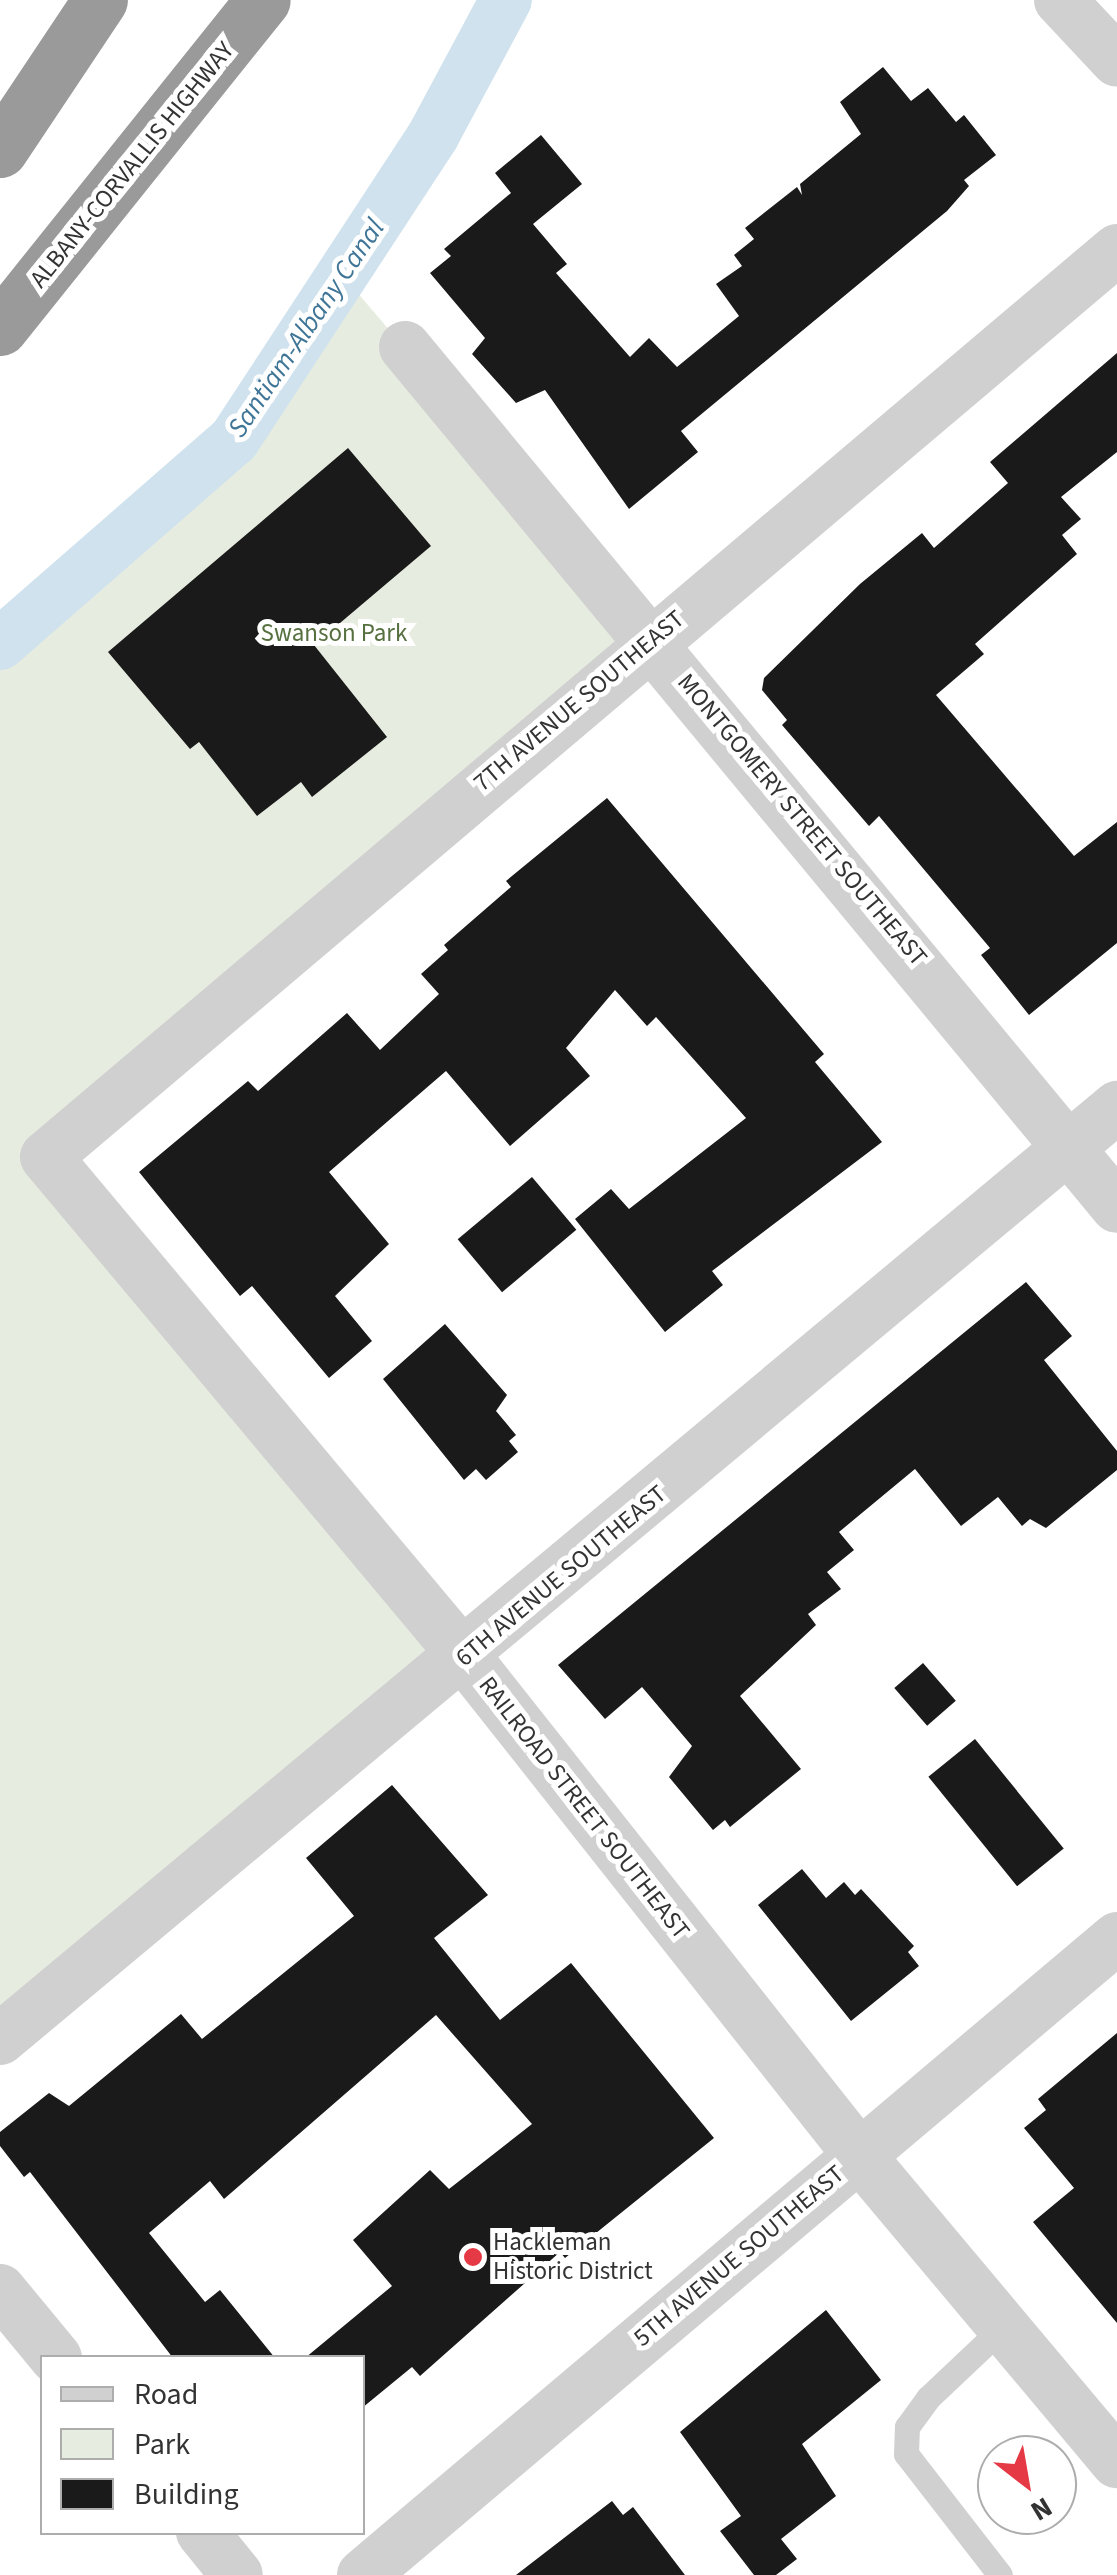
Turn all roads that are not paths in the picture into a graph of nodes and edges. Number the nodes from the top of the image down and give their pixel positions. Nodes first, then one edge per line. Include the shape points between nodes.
1 (100, 0) edge
2 (262, 0) edge
3 (1060, 0) edge
4 (1117, 61) edge
5 (0, 150) edge
6 (1117, 250) edge
7 (0, 328) edge
8 (405, 346) dead end
9 (652, 638) junction
10 (1117, 1107) edge
11 (1070, 1146) junction
12 (46, 1157) joint
13 (1117, 1207) edge
14 (465, 1656) junction
15 (1117, 1938) edge
16 (0, 2038) edge
17 (859, 2155) junction
18 (0, 2290) edge
19 (1002, 2327) junction
20 (54, 2355) edge
21 (1117, 2462) edge
22 (204, 2535) edge
23 (237, 2575) edge
24 (363, 2575) edge
25 (1000, 2575) edge

1 - 5 highway
2 - 7 highway, ALBANY-CORVALLIS HIGHWAY
3 - 4 street
6 - 9 street, 7TH AVENUE SOUTHEAST
8 - 9 street, MONTGOMERY STREET SOUTHEAST
9 - 11 street, MONTGOMERY STREET SOUTHEAST
9 - 12 street, 7TH AVENUE SOUTHEAST
10 - 11 street, 6TH AVENUE SOUTHEAST
11 - 13 street, MONTGOMERY STREET SOUTHEAST
11 - 14 street, 6TH AVENUE SOUTHEAST
12 - 14 street, RAILROAD STREET SOUTHEAST
14 - 16 street, 6TH AVENUE SOUTHEAST
14 - 17 street, RAILROAD STREET SOUTHEAST
15 - 17 street, 5TH AVENUE SOUTHEAST
17 - 19 street, RAILROAD STREET SOUTHEAST
17 - 24 street, 5TH AVENUE SOUTHEAST
18 - 20 street
19 - 21 street, RAILROAD STREET SOUTHEAST
19 - 25 lane via 928,2398 908,2427 906,2454
22 - 23 street

